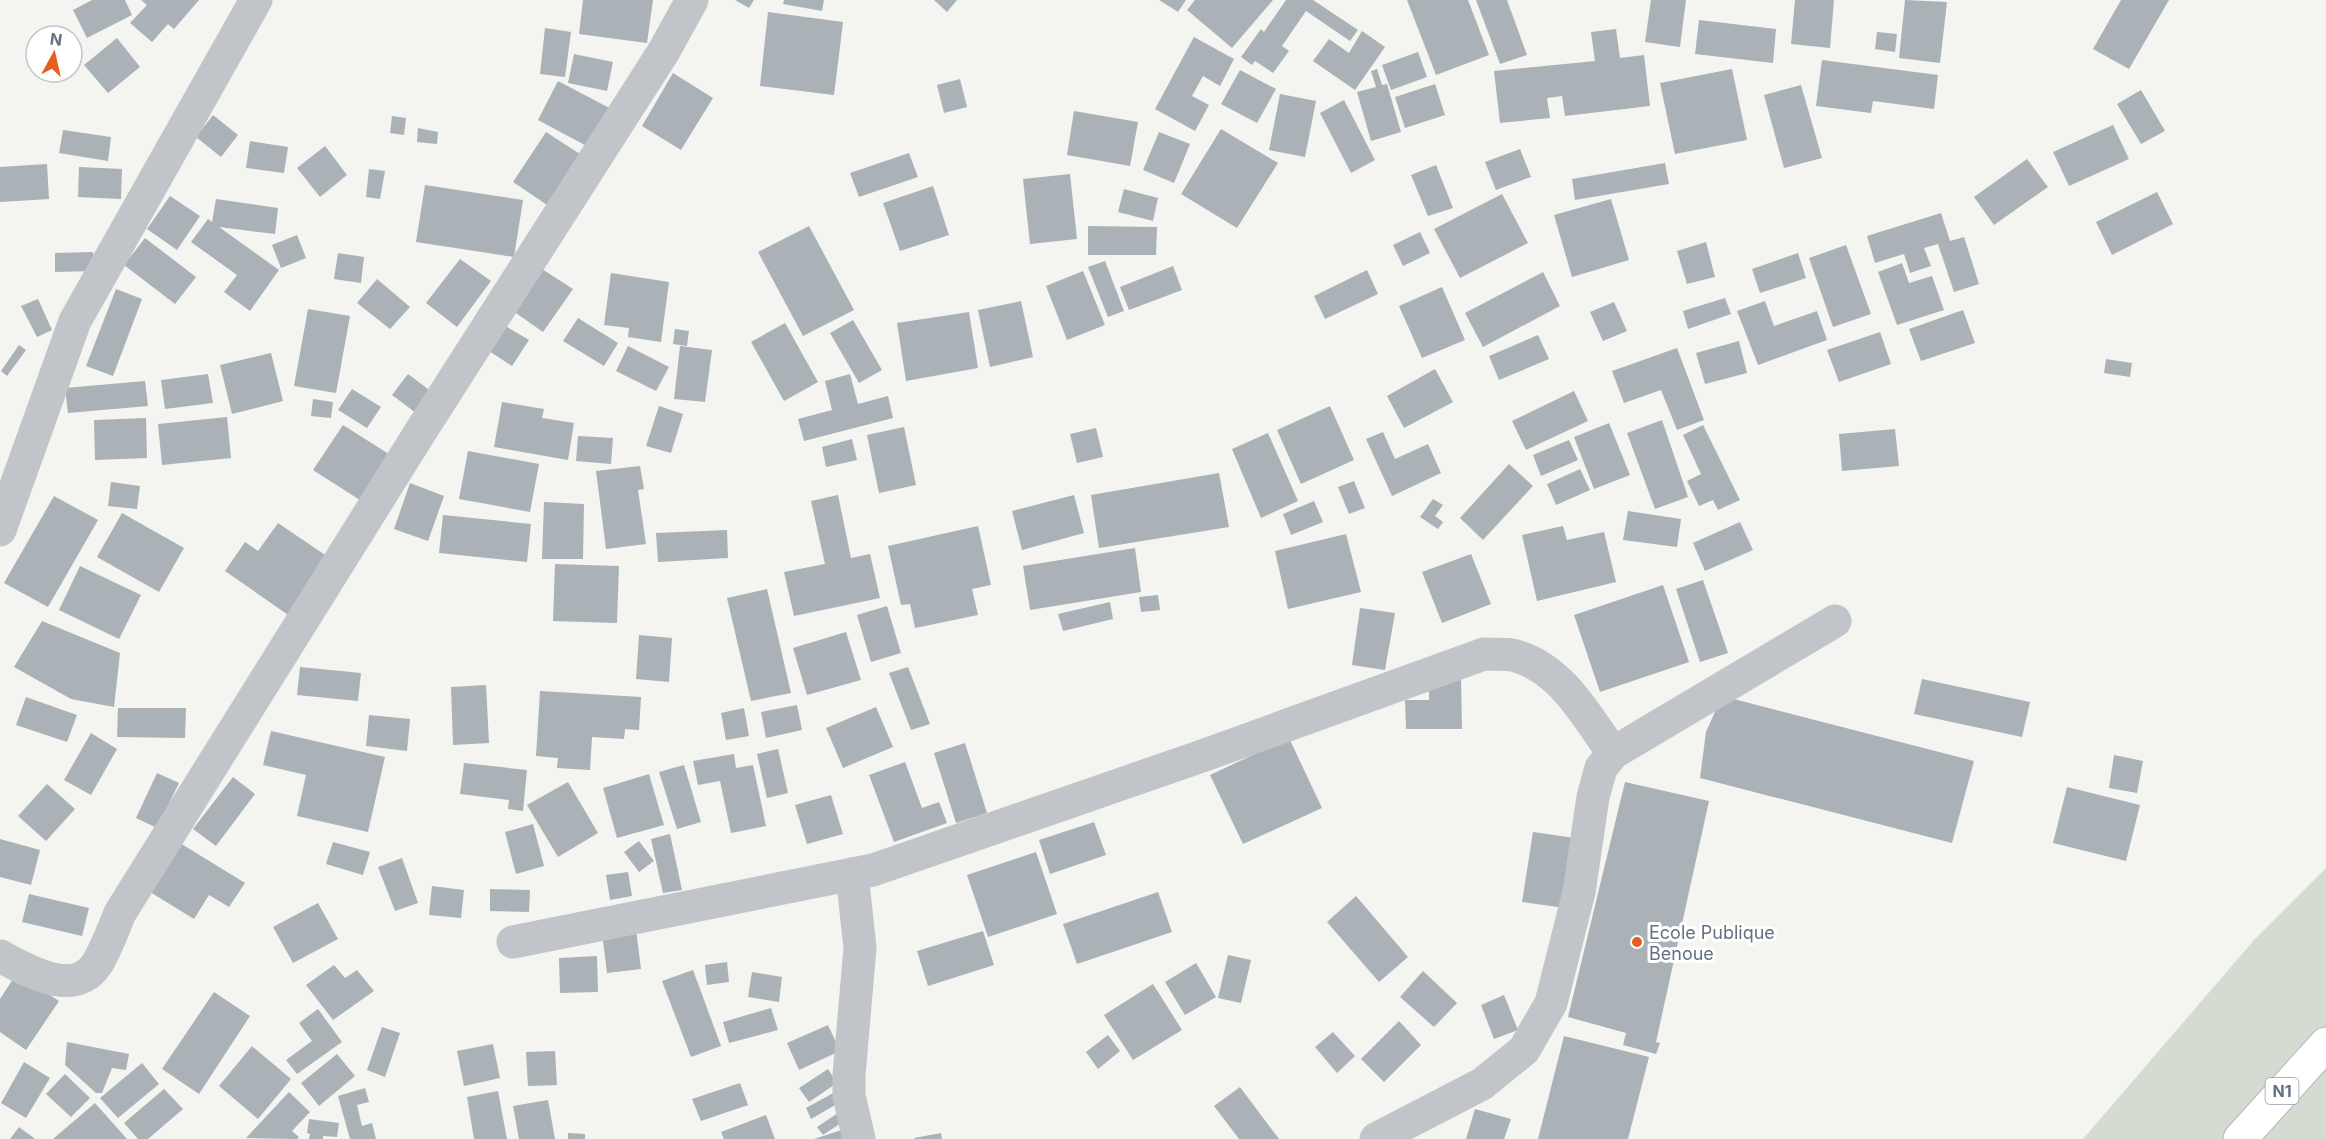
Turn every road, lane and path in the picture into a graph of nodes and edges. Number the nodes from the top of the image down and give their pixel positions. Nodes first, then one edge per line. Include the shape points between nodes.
1 (256, 0) edge
2 (693, 0) edge
3 (0, 530) edge
4 (1835, 621) dead end
5 (1613, 753) junction
6 (852, 874) junction
7 (513, 942) dead end
8 (0, 956) edge
9 (2326, 1044) edge
10 (859, 1139) edge
11 (1376, 1139) edge
12 (2240, 1139) edge

1 - 3 street via 75,321
2 - 8 street via 127,903 96,966 81,979 57,981
4 - 5 street
5 - 6 street via 1571,695 1545,669 1515,656 1484,654 1191,760
5 - 11 street via 1601,768 1593,797 1579,892 1551,1004 1524,1050 1482,1084
6 - 7 street
6 - 10 street via 860,948 849,1096
9 - 12 highway, N1

